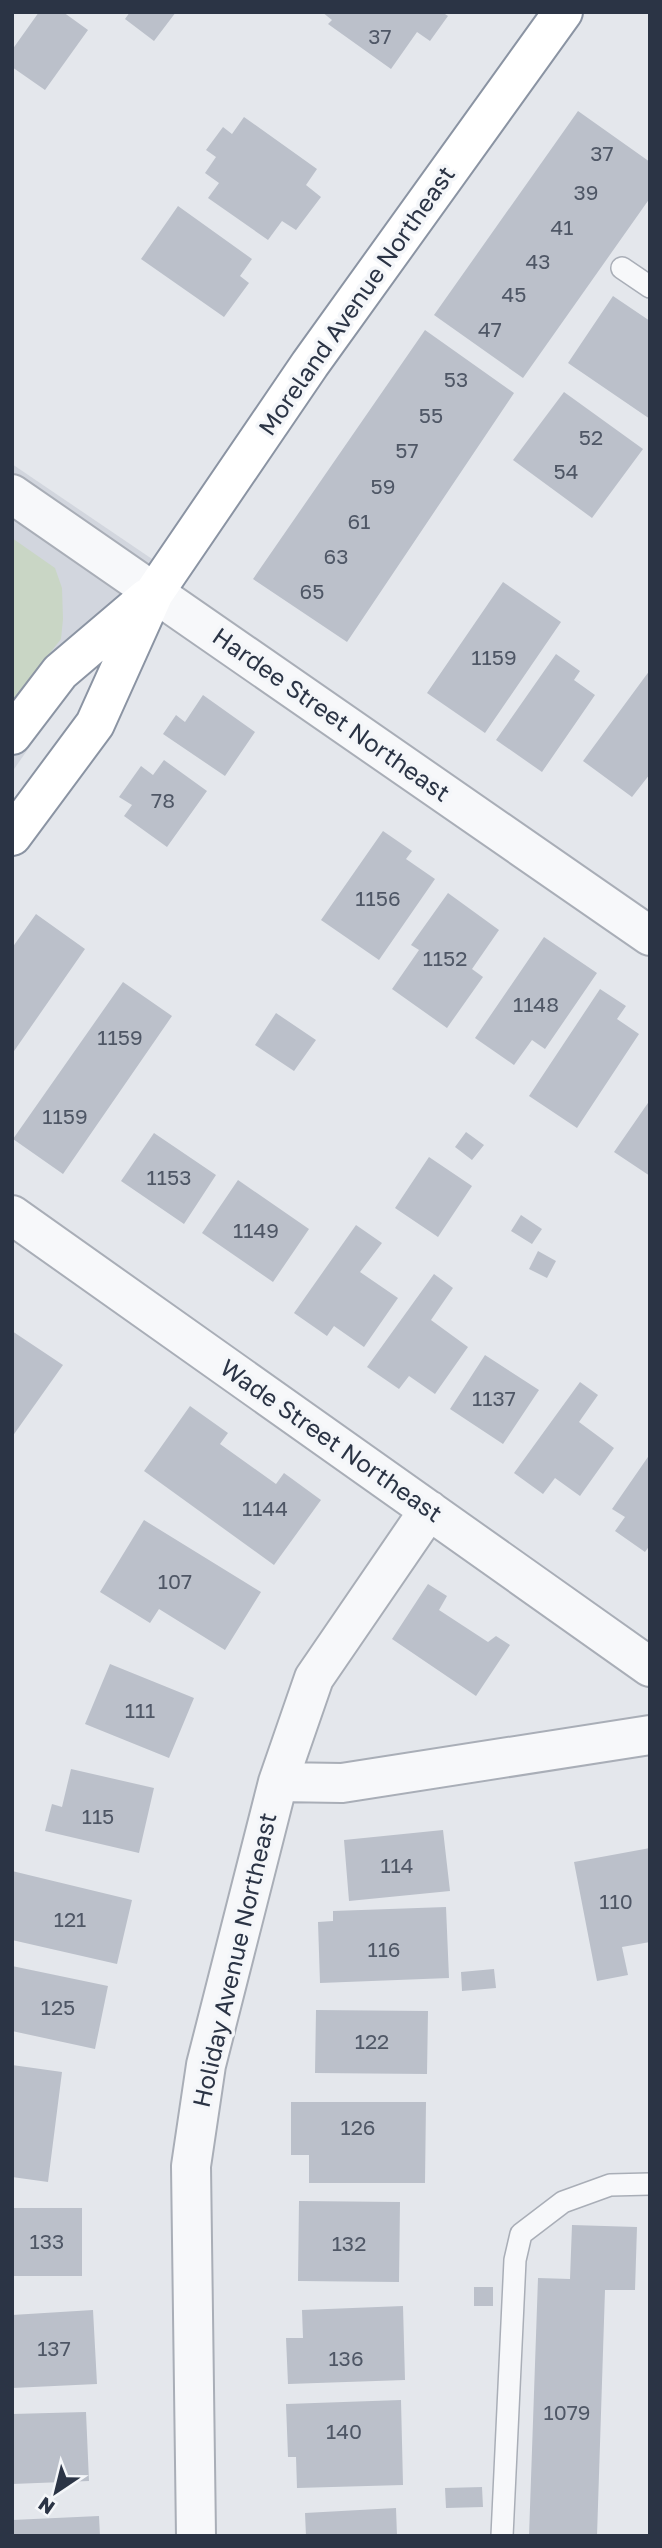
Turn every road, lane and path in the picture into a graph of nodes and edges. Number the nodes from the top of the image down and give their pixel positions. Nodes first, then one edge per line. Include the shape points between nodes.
1 (563, 12) edge
2 (622, 268) dead end
3 (650, 287) edge
4 (12, 494) edge
5 (154, 593) junction
6 (12, 735) edge
7 (12, 836) edge
8 (650, 936) edge
9 (12, 1215) edge
10 (429, 1510) junction
11 (650, 1667) edge
12 (650, 1735) edge
13 (278, 1782) junction
14 (650, 2184) edge
15 (196, 2536) edge
16 (502, 2536) edge

1 - 5 highway, Moreland Avenue Northeast via 310,364
2 - 3 lane
4 - 5 street, Hardee Street Northeast
5 - 6 highway, Moreland Avenue Northeast via 60,672
5 - 7 highway, Moreland Avenue Northeast via 94,724
5 - 8 street, Hardee Street Northeast
9 - 10 street, Wade Street Northeast
10 - 11 street, Wade Street Northeast
10 - 13 street, Holiday Avenue Northeast via 314,1678
12 - 13 street via 342,1783
13 - 15 street, Holiday Avenue Northeast via 206,2065 191,2166
14 - 16 lane via 610,2185 563,2202 521,2234 515,2260

